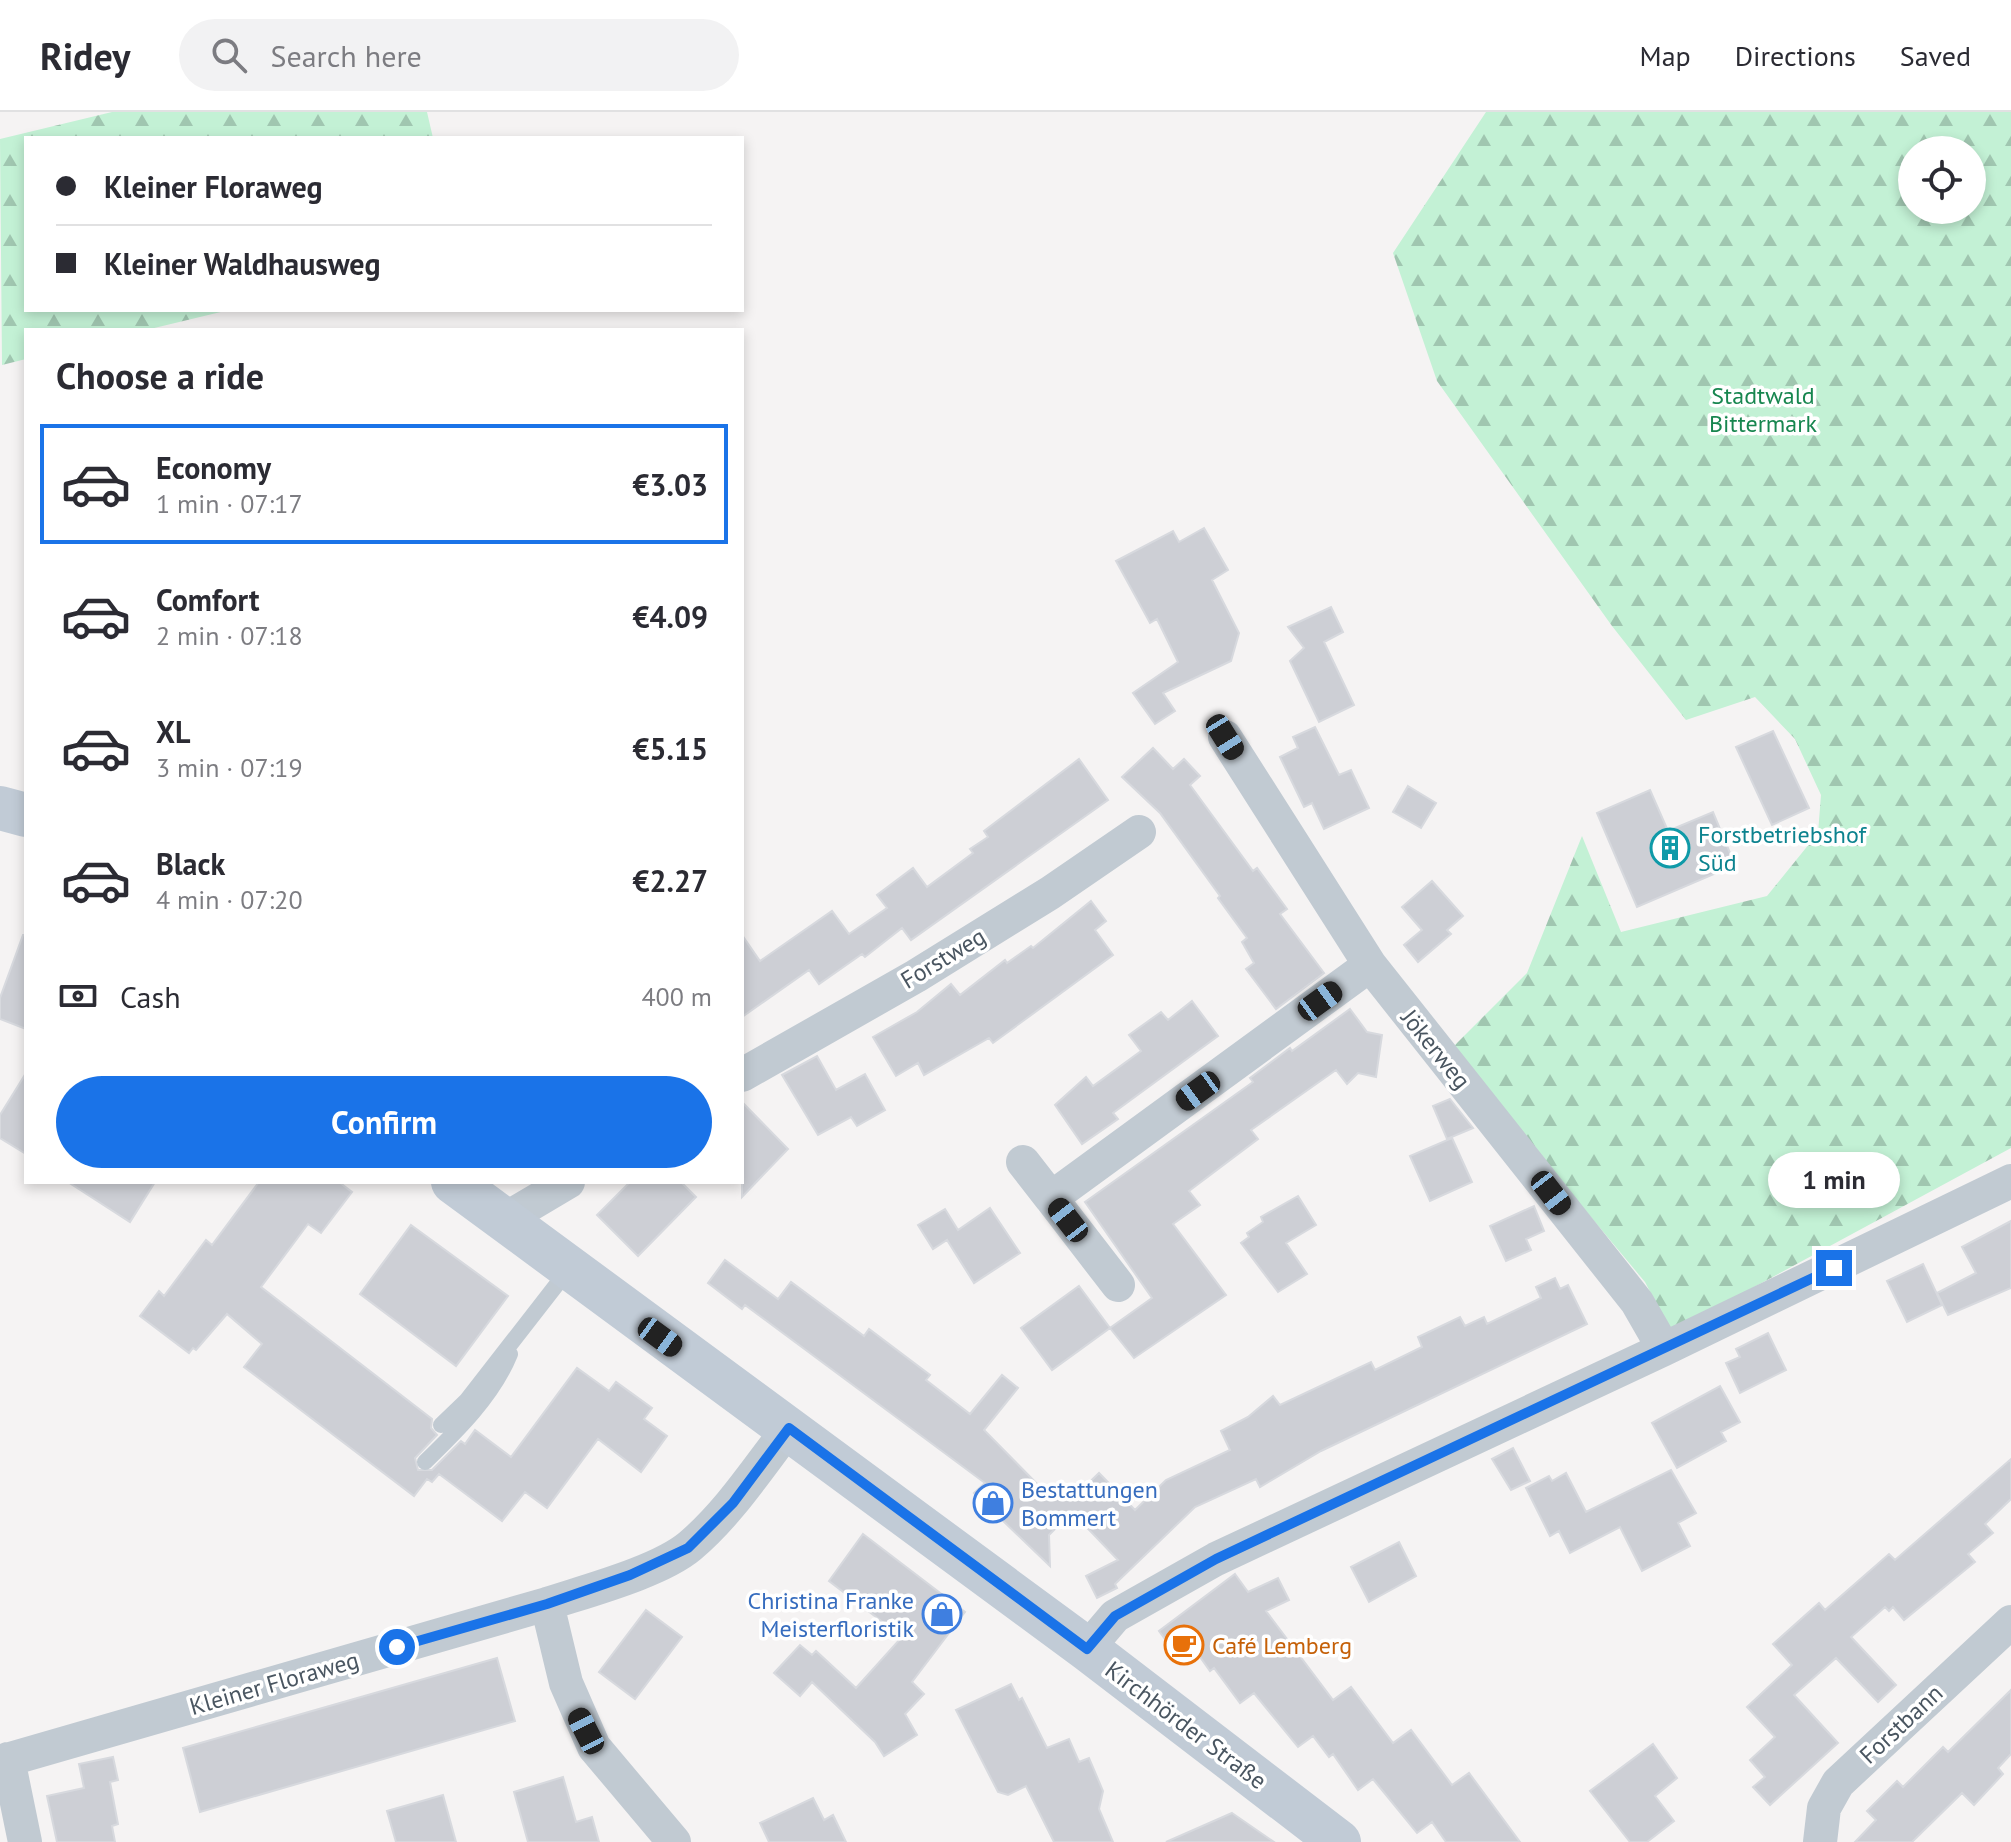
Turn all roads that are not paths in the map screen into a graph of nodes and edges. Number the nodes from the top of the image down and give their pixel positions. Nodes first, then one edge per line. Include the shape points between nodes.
1 (1225, 737) dead end
2 (0, 808) edge
3 (24, 814) edge
4 (1139, 832) dead end
5 (1370, 965) junction
6 (744, 1074) edge
7 (1023, 1162) dead end
8 (2011, 1181) edge
9 (456, 1184) edge
10 (565, 1184) edge
11 (1051, 1198) junction
12 (504, 1220) junction
13 (569, 1268) junction
14 (1118, 1285) dead end
15 (517, 1338) junction
16 (1664, 1349) junction
17 (441, 1425) dead end
18 (789, 1428) junction
19 (425, 1462) dead end
20 (547, 1604) junction
21 (2011, 1622) edge
22 (1087, 1649) junction
23 (4, 1760) edge
24 (25, 1842) edge
25 (674, 1842) edge
26 (1339, 1842) edge
27 (1820, 1842) edge

1 - 5 street, Jökerweg
2 - 3 main road
4 - 6 street, Forstweg via 930,968
5 - 11 street
5 - 16 street, Jökerweg via 1637,1302
7 - 11 street
8 - 16 street
9 - 12 main road, Kirchhörder Straße
10 - 12 street
11 - 14 street
12 - 13 main road, Kirchhörder Straße
13 - 15 lane
13 - 18 main road, Kirchhörder Straße
15 - 17 lane
15 - 19 lane via 501,1375
16 - 22 street via 1216,1559 1115,1616
18 - 20 street, Kleiner Floraweg via 733,1503 688,1548
18 - 22 main road, Kirchhörder Straße
20 - 23 street, Kleiner Floraweg
20 - 25 street via 566,1683 594,1747
21 - 27 street, Forstbann via 1838,1783 1824,1808
22 - 26 main road, Kirchhörder Straße
23 - 24 street

